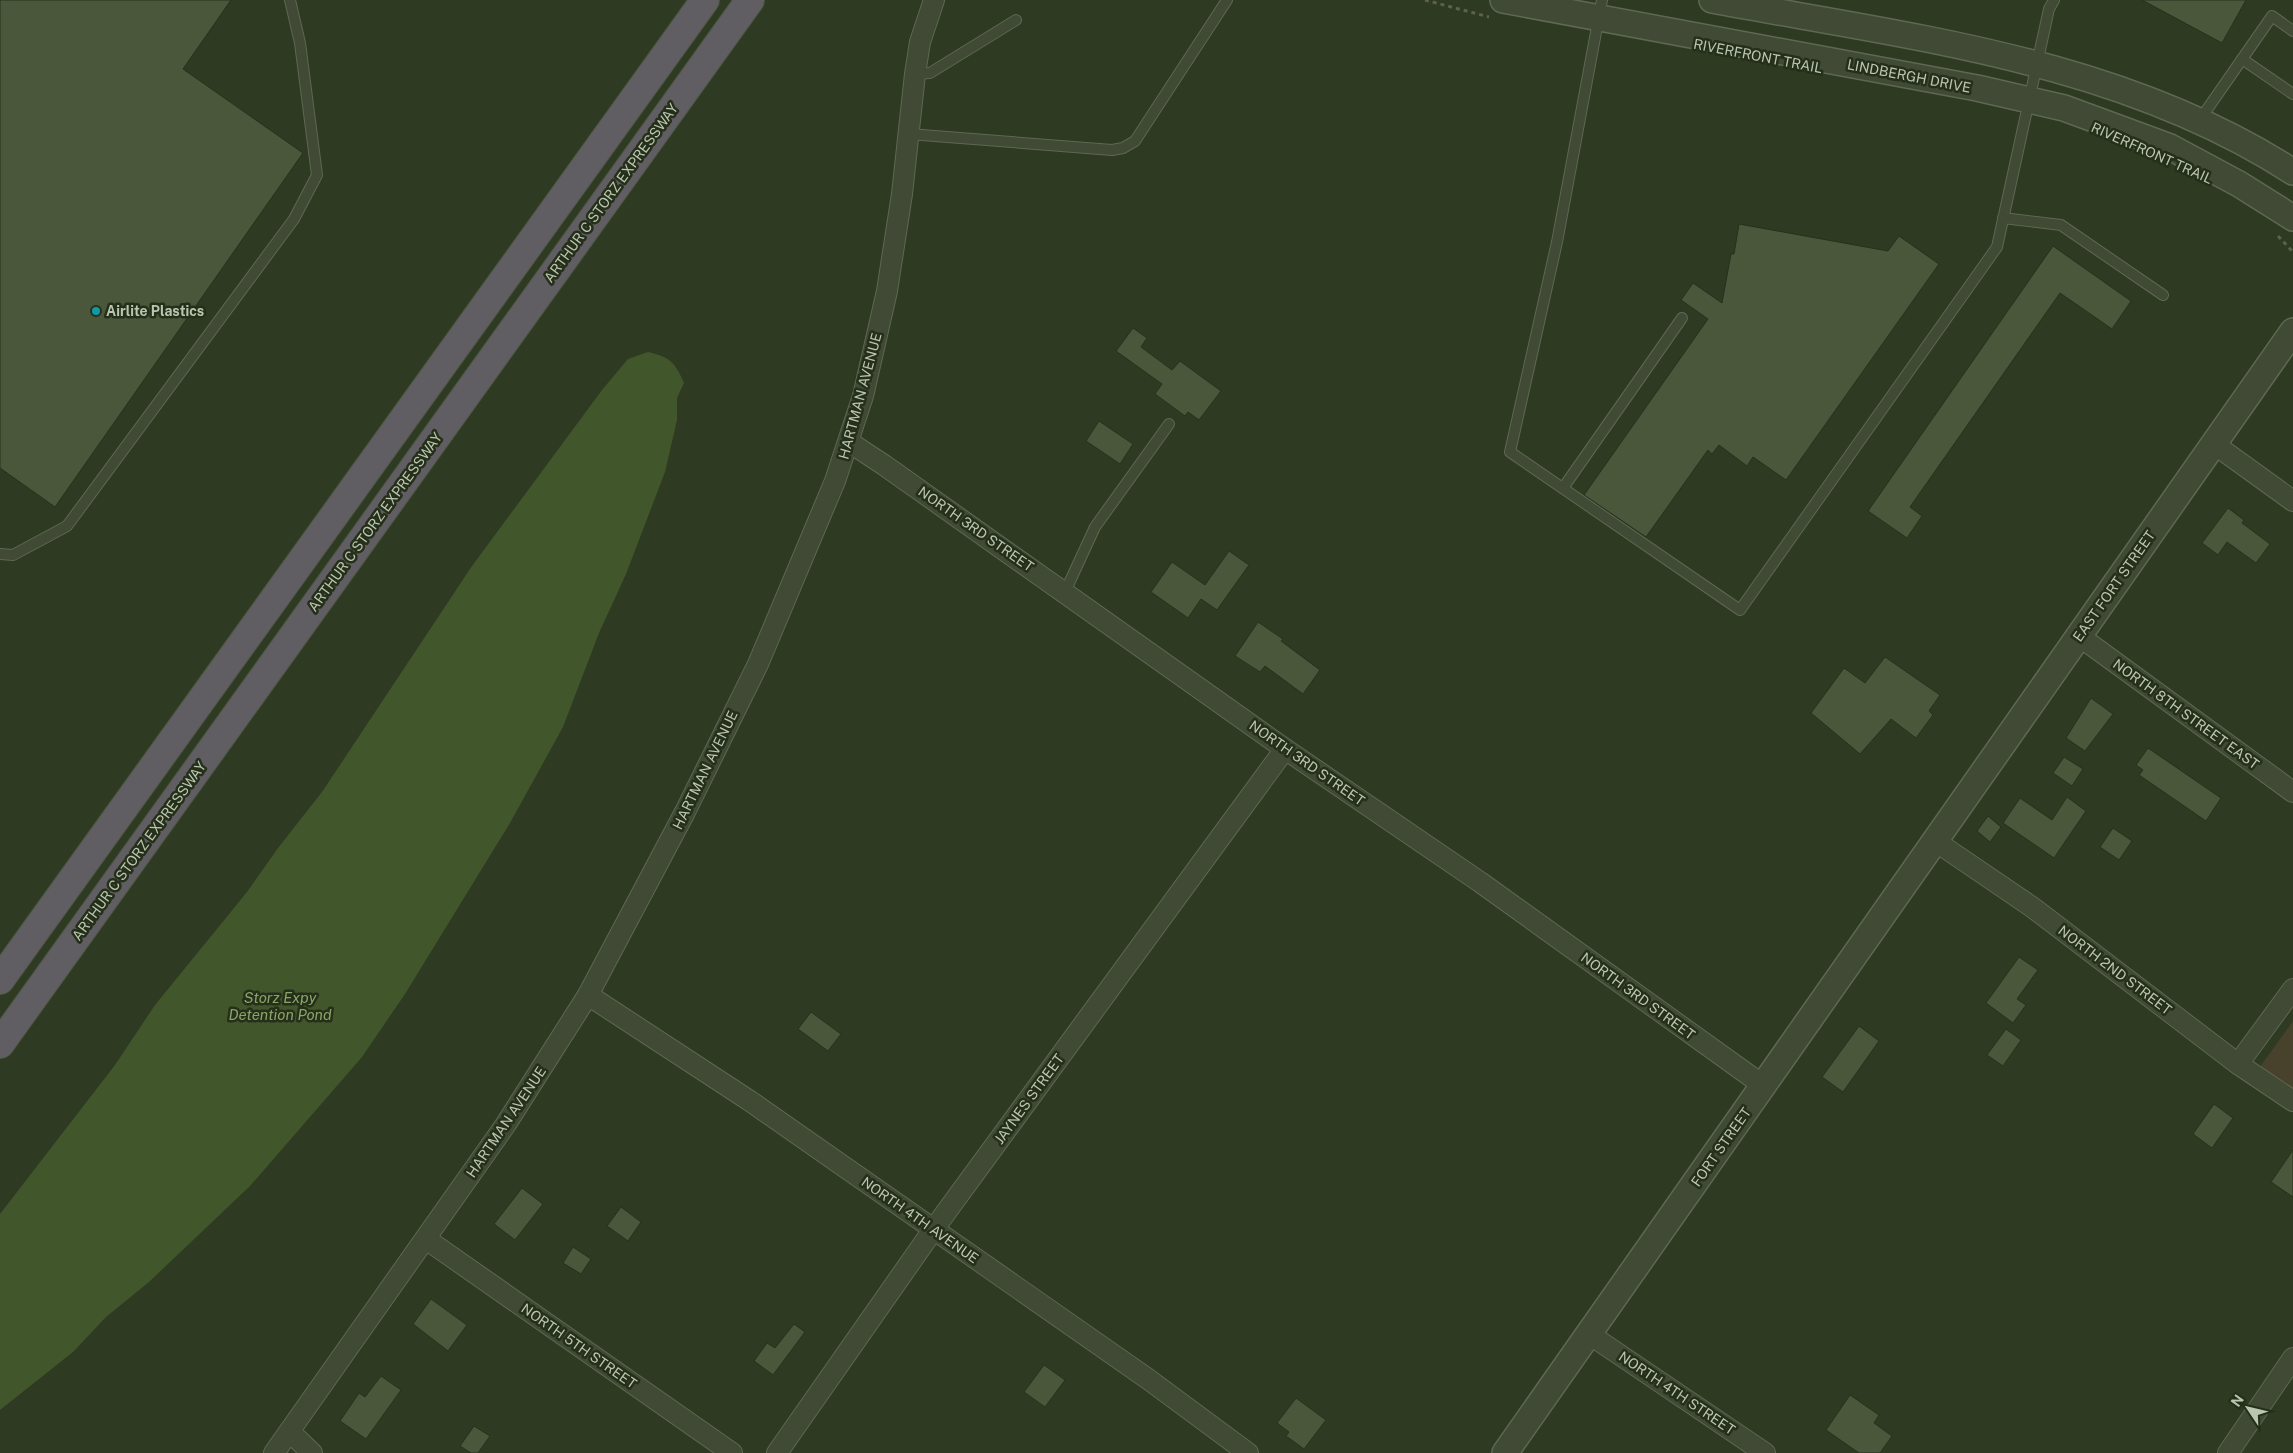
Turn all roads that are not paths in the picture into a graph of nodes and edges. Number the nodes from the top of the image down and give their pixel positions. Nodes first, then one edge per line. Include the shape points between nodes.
1 (290, 0) edge
2 (705, 0) edge
3 (750, 0) edge
4 (934, 0) edge
5 (1227, 0) edge
6 (1712, 0) edge
7 (2054, 0) edge
8 (1499, 9) edge
9 (1601, 9) edge
10 (1016, 20) dead end
11 (2293, 31) edge
12 (2242, 59) junction
13 (2037, 65) junction
14 (914, 74) junction
15 (2293, 94) edge
16 (2029, 99) junction
17 (2198, 120) junction
18 (909, 134) junction
19 (2293, 172) edge
20 (2003, 218) junction
21 (2283, 224) edge
22 (2163, 295) dead end
23 (1682, 318) dead end
24 (2293, 331) edge
25 (1169, 424) dead end
26 (849, 442) junction
27 (2214, 444) junction
28 (1563, 488) junction
29 (2293, 500) edge
30 (0, 554) edge
31 (1065, 592) junction
32 (2079, 636) junction
33 (1285, 749) junction
34 (2293, 792) edge
35 (1936, 841) junction
36 (0, 980) edge
37 (2293, 989) edge
38 (588, 995) junction
39 (0, 1044) edge
40 (2238, 1064) junction
41 (1764, 1086) junction
42 (2293, 1101) edge
43 (933, 1230) junction
44 (426, 1239) junction
45 (1589, 1334) junction
46 (2293, 1358) edge
47 (290, 1432) junction
48 (274, 1453) edge
49 (312, 1453) edge
50 (732, 1453) edge
51 (777, 1453) edge
52 (1248, 1453) edge
53 (1505, 1453) edge
54 (1765, 1453) edge
55 (2228, 1453) edge

1 - 30 lane via 300,44 316,175 294,219 67,526 13,555
2 - 36 highway
3 - 39 highway, ARTHUR C STORZ EXPRESSWAY
4 - 14 street, HARTMAN AVENUE via 920,42
5 - 18 lane via 1135,141 1123,148 1112,150
6 - 13 street via 1973,49
7 - 13 lane via 2049,9
8 - 9 street, LINDBERGH DRIVE
9 - 16 street, LINDBERGH DRIVE
9 - 28 lane via 1557,242 1510,452
10 - 14 lane via 930,73
11 - 12 lane via 2272,16
12 - 15 lane
12 - 17 lane
13 - 16 lane
13 - 17 street via 2132,92
14 - 18 street, HARTMAN AVENUE
16 - 20 lane
16 - 21 street, LINDBERGH DRIVE via 2170,147 2239,184
17 - 19 street
18 - 26 street, HARTMAN AVENUE via 887,291
20 - 22 lane via 2061,225
20 - 28 lane via 1997,247 1740,610
23 - 28 lane
24 - 27 street, EAST FORT STREET
25 - 31 lane via 1095,527
26 - 31 street, NORTH 3RD STREET
26 - 38 street, HARTMAN AVENUE via 836,481 758,664 685,812
27 - 29 street
27 - 32 street, EAST FORT STREET
31 - 33 street, NORTH 3RD STREET
32 - 34 street, NORTH 8TH STREET EAST
32 - 35 street, EAST FORT STREET
33 - 41 street, NORTH 3RD STREET via 1480,882
33 - 43 street, JAYNES STREET
35 - 40 street, NORTH 2ND STREET via 2032,907
35 - 41 street, FORT STREET
37 - 40 street
38 - 43 street, NORTH 4TH AVENUE via 750,1101
38 - 44 street, HARTMAN AVENUE via 506,1124
40 - 42 street, NORTH 2ND STREET
41 - 45 street, FORT STREET
43 - 51 street, JAYNES STREET
43 - 52 street, NORTH 4TH AVENUE via 1148,1379
44 - 47 street, HARTMAN AVENUE
44 - 50 street, NORTH 5TH STREET
45 - 53 street, FORT STREET
45 - 54 street, NORTH 4TH STREET
46 - 55 street
47 - 48 street, HARTMAN AVENUE
47 - 49 street

